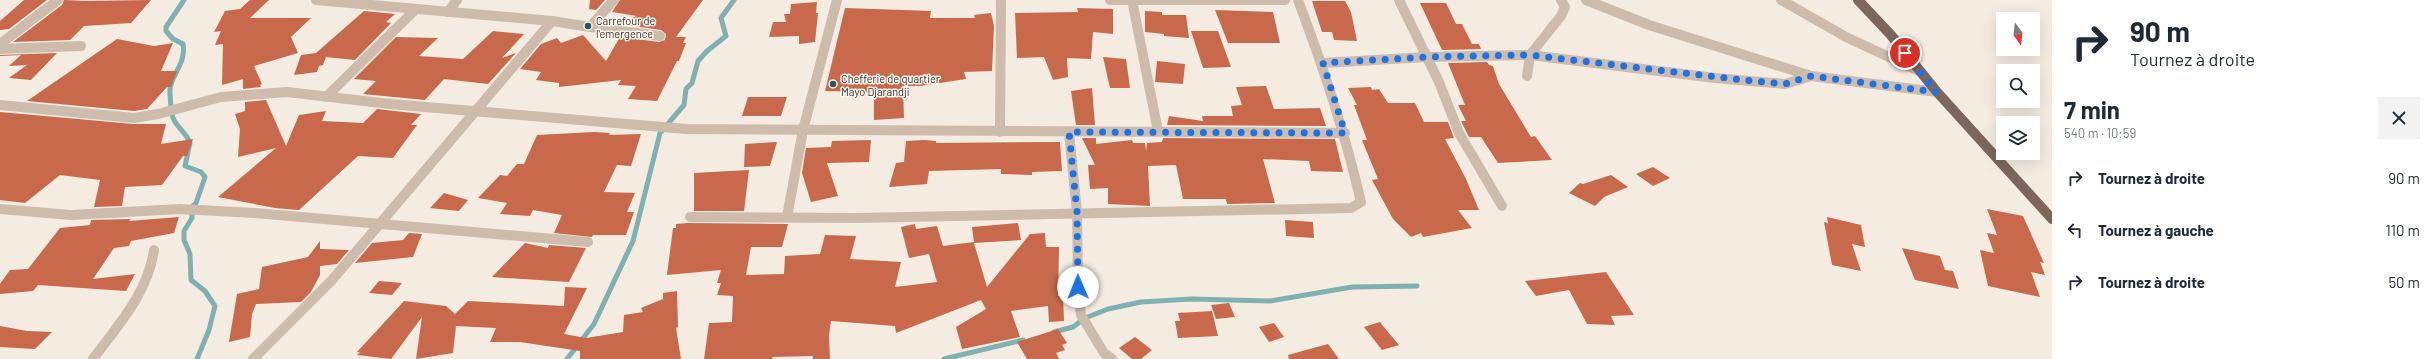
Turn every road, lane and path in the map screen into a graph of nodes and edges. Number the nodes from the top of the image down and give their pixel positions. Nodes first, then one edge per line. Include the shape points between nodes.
1 (58, 0) edge
2 (316, 0) edge
3 (457, 0) edge
4 (614, 0) edge
5 (837, 0) edge
6 (1001, 0) edge
7 (1110, 0) edge
8 (1132, 0) edge
9 (1285, 0) edge
10 (1298, 0) edge
11 (1399, 0) edge
12 (1561, 0) edge
13 (1586, 0) edge
14 (1781, 0) edge
15 (1858, 0) edge
16 (416, 9) junction
17 (448, 12) junction
18 (552, 21) junction
19 (590, 27) junction
20 (660, 36) dead end
21 (0, 44) edge
22 (81, 46) dead end
23 (0, 49) edge
24 (1530, 55) junction
25 (1426, 57) junction
26 (1323, 63) junction
27 (1921, 72) junction
28 (1527, 76) dead end
29 (1811, 76) junction
30 (1936, 92) junction
31 (326, 97) junction
32 (0, 105) edge
33 (474, 112) junction
34 (803, 130) junction
35 (1158, 131) junction
36 (1000, 132) junction
37 (1069, 132) junction
38 (1345, 133) junction
39 (1502, 206) dead end
40 (0, 209) edge
41 (1077, 212) junction
42 (690, 217) dead end
43 (787, 218) junction
44 (2052, 219) edge
45 (379, 224) junction
46 (588, 242) dead end
47 (154, 250) dead end
48 (94, 359) edge
49 (253, 359) edge
50 (1112, 359) edge

1 - 21 street
2 - 16 street
3 - 17 street
4 - 19 street
5 - 34 street
6 - 36 street
7 - 8 street
8 - 9 street
8 - 35 street
10 - 26 street
11 - 25 street
12 - 24 street via 1565,7 1561,16
13 - 29 street via 1649,25
14 - 27 street via 1846,37
15 - 27 main road
16 - 17 street
16 - 31 street
17 - 18 street
18 - 19 street
18 - 33 street
19 - 20 street
22 - 23 street
24 - 25 street
24 - 28 street
24 - 29 street via 1785,84
25 - 26 street
25 - 39 street via 1459,133
26 - 38 street
27 - 30 main road
29 - 30 street
30 - 44 main road
31 - 32 street via 287,92 221,97 134,118
31 - 33 street
33 - 34 street via 686,129
33 - 45 street
34 - 36 street
34 - 43 street
35 - 37 street
35 - 38 street
36 - 37 street
37 - 41 street
38 - 41 street via 1361,202 1351,208
40 - 45 street via 71,215 206,210
41 - 43 street
41 - 50 street via 1078,287 1083,319 1104,353
42 - 43 street
45 - 46 street
45 - 49 street via 332,280
47 - 48 street via 153,263 146,283

